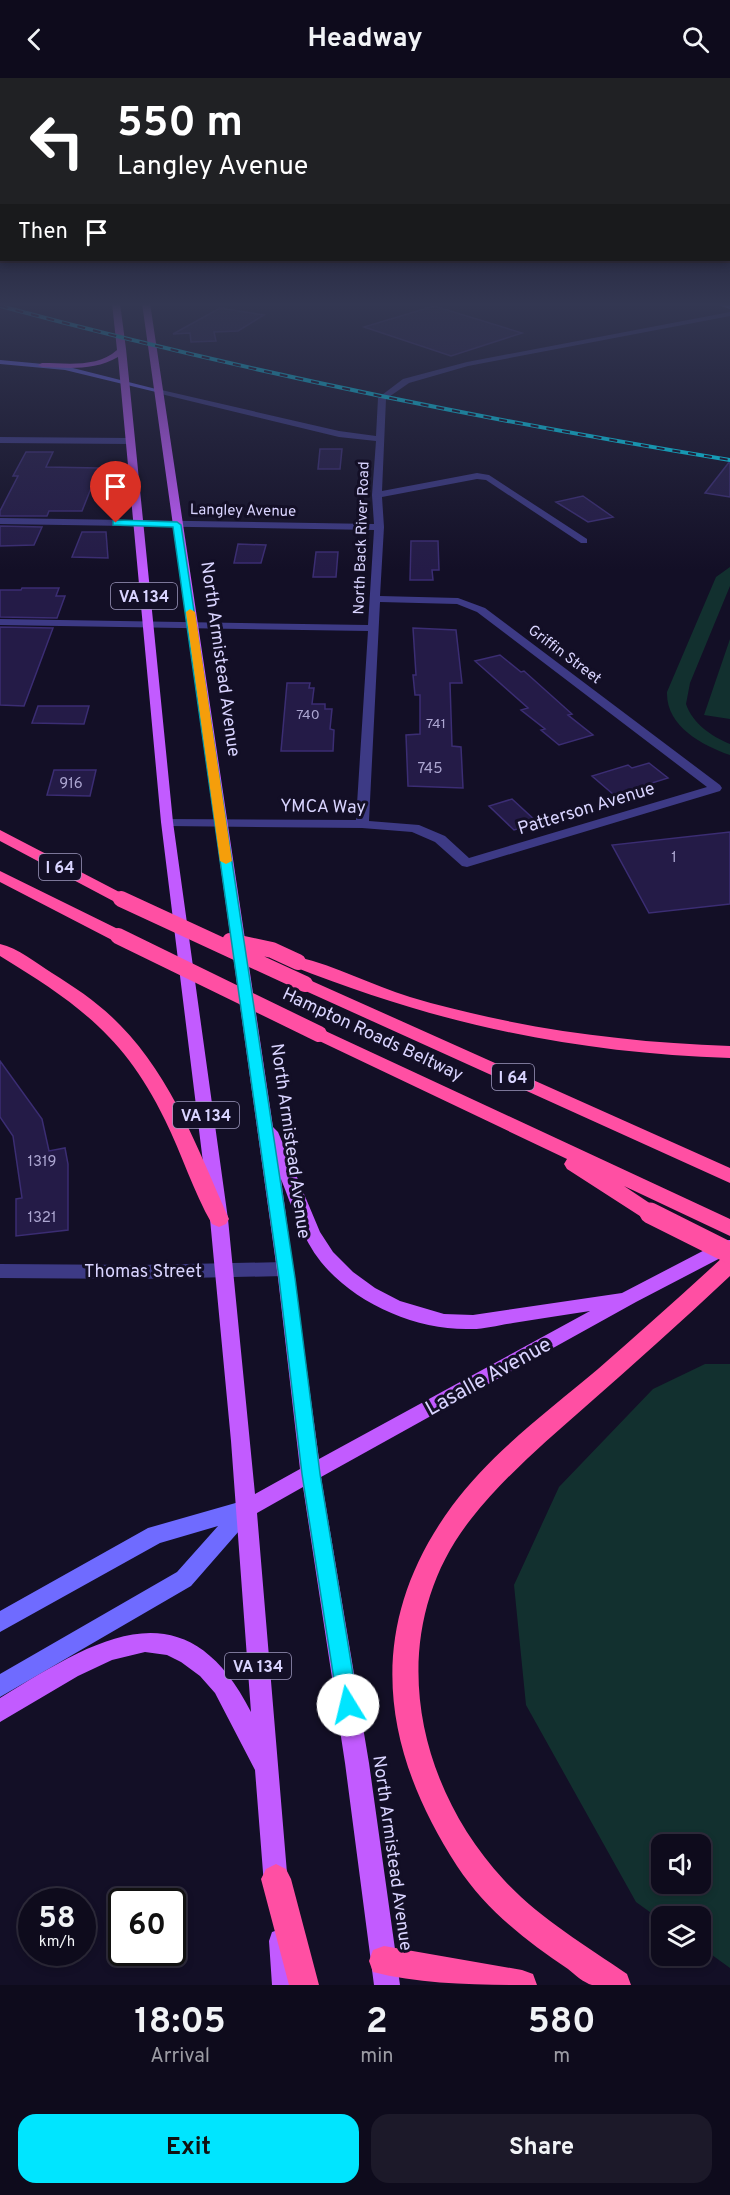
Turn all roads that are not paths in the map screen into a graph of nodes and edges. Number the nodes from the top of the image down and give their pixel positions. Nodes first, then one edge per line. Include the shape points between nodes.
1 (126, 392) edge
2 (160, 392) edge
3 (164, 392) edge
4 (390, 392) edge
5 (380, 439) junction
6 (0, 440) edge
7 (130, 441) junction
8 (377, 495) junction
9 (0, 521) edge
10 (138, 524) junction
11 (177, 525) junction
12 (379, 527) junction
13 (584, 541) dead end
14 (375, 599) junction
15 (0, 622) edge
16 (147, 624) junction
17 (192, 625) junction
18 (373, 628) junction
19 (716, 788) joint
20 (166, 822) junction
21 (221, 823) junction
22 (363, 824) junction
23 (0, 835) edge
24 (467, 863) joint
25 (0, 876) edge
26 (196, 933) junction
27 (0, 949) edge
28 (730, 1052) edge
29 (262, 1114) junction
30 (517, 1127) junction
31 (725, 1173) edge
32 (219, 1219) junction
33 (730, 1228) edge
34 (730, 1245) edge
35 (730, 1253) edge
36 (730, 1263) edge
37 (285, 1269) junction
38 (224, 1270) junction
39 (0, 1271) edge
40 (630, 1297) junction
41 (311, 1474) junction
42 (246, 1509) junction
43 (0, 1622) edge
44 (0, 1686) edge
45 (0, 1711) edge
46 (267, 1770) junction
47 (276, 1879) junction
48 (386, 1973) edge
49 (285, 1985) edge
50 (304, 1985) edge
51 (522, 1985) edge
52 (616, 1985) edge

1 - 7 main road, VA 134
2 - 11 main road, North Armistead Avenue / VA 134
3 - 5 street via 339,434
4 - 5 street, North Back River Road via 382,398
5 - 8 street, North Back River Road
6 - 7 street
7 - 10 main road, VA 134
8 - 12 street, North Back River Road
8 - 13 street via 489,477
9 - 10 street, Langley Avenue
10 - 11 street, Langley Avenue
10 - 16 main road, VA 134
11 - 12 street, Langley Avenue
11 - 17 main road, North Armistead Avenue / VA 134
12 - 14 street, North Back River Road
14 - 18 street, North Back River Road
14 - 19 street, Griffin Street via 458,601 481,610
15 - 16 street
16 - 17 street
16 - 20 main road, VA 134
17 - 18 street
17 - 21 main road, North Armistead Avenue / VA 134
18 - 22 street, North Back River Road
19 - 24 street, Patterson Avenue
20 - 21 street, YMCA Way
20 - 32 main road, VA 134
21 - 22 street, YMCA Way
21 - 29 main road, North Armistead Avenue / VA 134
22 - 24 street, YMCA Way via 414,828 440,839
23 - 26 highway, Hampton Roads Beltway / I 64, bridge via 121,899
25 - 30 highway, Hampton Roads Beltway / I 64, bridge
26 - 28 highway, bridge via 272,950 378,993 483,1022 585,1040
26 - 31 highway, Hampton Roads Beltway / I 64, bridge
27 - 32 highway via 78,998 113,1028 141,1060
29 - 37 main road, North Armistead Avenue / VA 134
29 - 40 main road via 312,1234 327,1257 347,1277 395,1307 435,1319 473,1322
30 - 33 highway, Hampton Roads Beltway / I 64
30 - 35 highway, bridge via 650,1213
32 - 38 main road, VA 134
34 - 40 main road, Lasalle Avenue
36 - 52 highway via 520,1450 461,1512 441,1541 425,1576 411,1612 405,1645 403,1686 411,1739 427,1789 455,1840 495,1892 531,1926
37 - 38 street, Thomas Street
37 - 41 main road, North Armistead Avenue / VA 134
38 - 39 street, Thomas Street
38 - 42 main road, VA 134
40 - 41 main road, Lasalle Avenue
41 - 42 main road, Lasalle Avenue
41 - 48 main road, North Armistead Avenue / VA 134
42 - 43 main road, Lasalle Avenue via 155,1535
42 - 44 main road, Lasalle Avenue via 184,1578
42 - 46 main road, VA 134
45 - 46 main road via 103,1654 146,1641 163,1644 185,1652 222,1684
46 - 47 main road, VA 134
47 - 49 main road, VA 134
47 - 50 highway
48 - 51 highway

